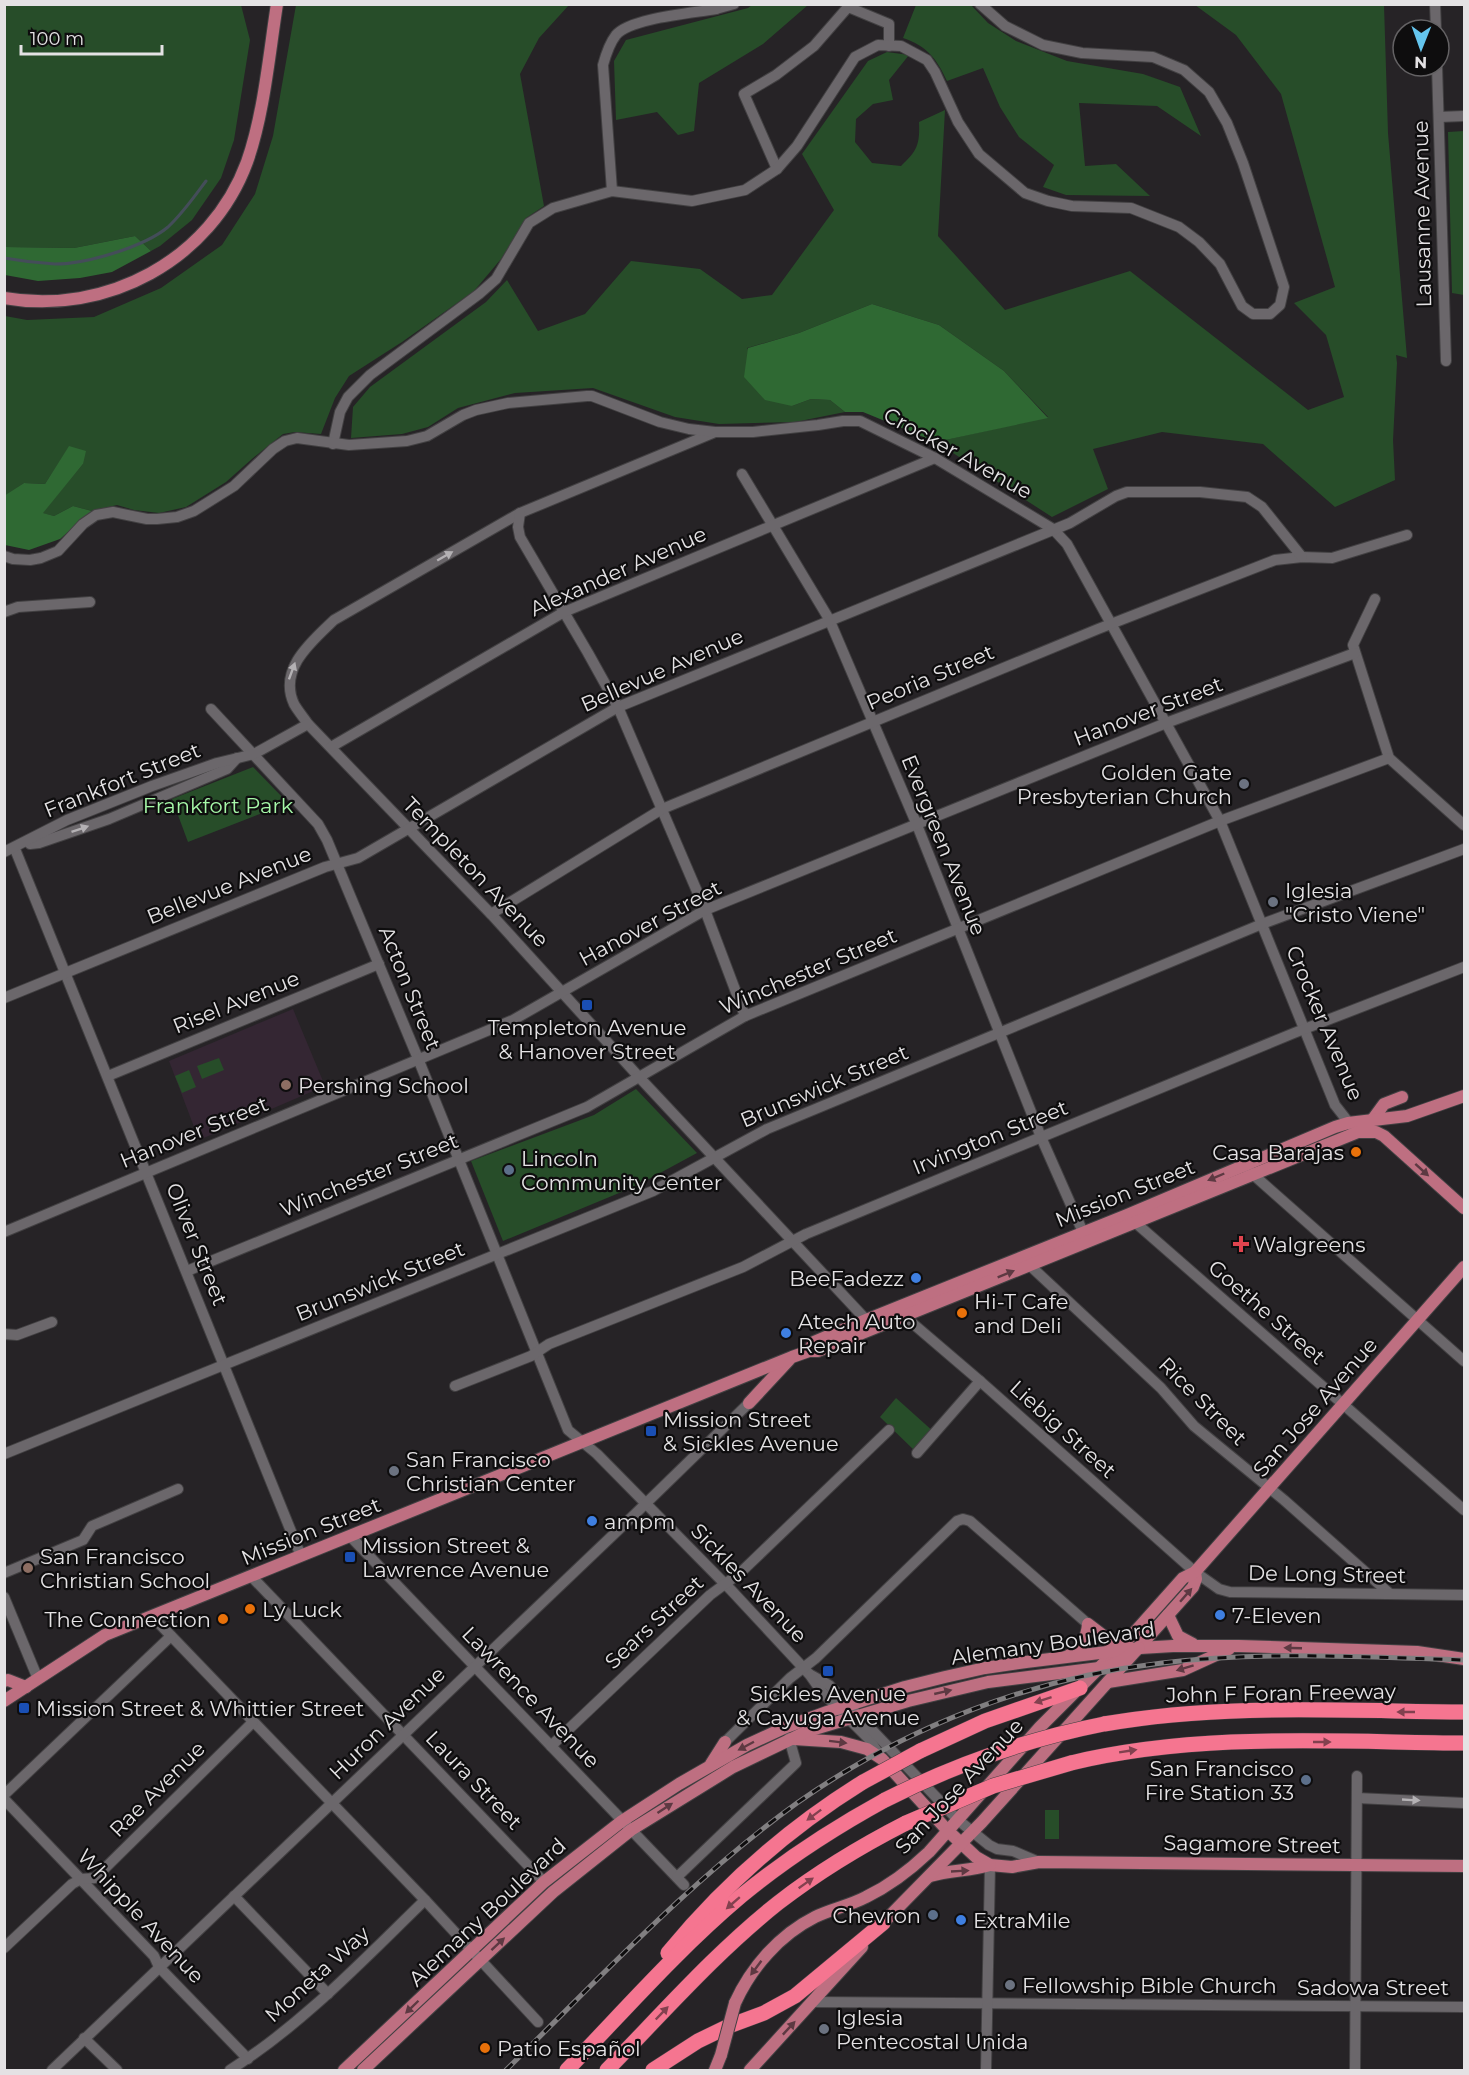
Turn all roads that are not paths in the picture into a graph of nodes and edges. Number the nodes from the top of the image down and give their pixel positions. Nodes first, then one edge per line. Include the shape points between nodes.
1 (277, 4) edge
2 (734, 4) edge
3 (980, 4) edge
4 (715, 7) edge
5 (889, 46) junction
6 (1437, 78) edge
7 (1464, 116) edge
8 (1439, 117) junction
9 (777, 169) junction
10 (612, 190) junction
11 (4, 298) edge
12 (1446, 362) dead end
13 (715, 432) junction
14 (333, 444) junction
15 (935, 458) junction
16 (742, 474) dead end
17 (520, 513) junction
18 (773, 524) junction
19 (493, 528) junction
20 (1053, 529) junction
21 (1407, 535) dead end
22 (520, 537) junction
23 (4, 556) edge
24 (1302, 557) junction
25 (1375, 599) dead end
26 (90, 602) dead end
27 (4, 612) edge
28 (564, 612) junction
29 (829, 620) junction
30 (1111, 623) junction
31 (1355, 653) junction
32 (618, 707) junction
33 (211, 709) dead end
34 (873, 722) junction
35 (1166, 723) junction
36 (308, 724) junction
37 (331, 747) junction
38 (255, 754) junction
39 (1389, 758) junction
40 (662, 809) junction
41 (1220, 821) junction
42 (917, 825) junction
43 (1464, 825) edge
44 (408, 830) junction
45 (14, 848) edge
46 (1464, 849) edge
47 (338, 864) junction
48 (705, 910) junction
49 (491, 914) junction
50 (1262, 924) junction
51 (957, 929) junction
52 (379, 964) junction
53 (1464, 967) edge
54 (65, 973) junction
55 (562, 993) junction
56 (4, 998) edge
57 (745, 1016) junction
58 (1305, 1029) junction
59 (999, 1033) junction
60 (419, 1061) junction
61 (108, 1076) junction
62 (639, 1077) junction
63 (1464, 1096) edge
64 (1402, 1097) dead end
65 (1420, 1113) junction
66 (1373, 1119) junction
67 (1348, 1123) junction
68 (1358, 1132) junction
69 (1383, 1136) junction
70 (1041, 1137) junction
71 (715, 1157) junction
72 (457, 1160) junction
73 (1249, 1170) junction
74 (147, 1173) junction
75 (1464, 1208) edge
76 (1130, 1219) junction
77 (5, 1231) edge
78 (1085, 1237) junction
79 (793, 1240) junction
80 (497, 1255) junction
81 (1025, 1261) junction
82 (1464, 1267) edge
83 (187, 1271) junction
84 (904, 1316) junction
85 (1418, 1320) junction
86 (52, 1322) dead end
87 (870, 1324) junction
88 (4, 1334) edge
89 (536, 1353) junction
90 (792, 1357) junction
91 (1464, 1361) edge
92 (225, 1364) junction
93 (748, 1375) junction
94 (980, 1381) junction
95 (455, 1386) dead end
96 (749, 1403) junction
97 (1343, 1404) junction
98 (889, 1430) dead end
99 (582, 1443) junction
100 (917, 1453) dead end
101 (4, 1454) edge
102 (178, 1489) dead end
103 (1269, 1489) junction
104 (646, 1504) junction
105 (1464, 1510) edge
106 (350, 1536) junction
107 (301, 1556) junction
108 (1195, 1572) junction
109 (4, 1573) edge
110 (251, 1576) junction
111 (724, 1584) junction
112 (1389, 1593) junction
113 (1464, 1595) edge
114 (4, 1597) edge
115 (1168, 1615) junction
116 (152, 1616) junction
117 (1088, 1624) junction
118 (171, 1636) junction
119 (1199, 1646) junction
120 (1239, 1646) junction
121 (1140, 1648) junction
122 (1116, 1651) junction
123 (1067, 1657) junction
124 (1464, 1659) edge
125 (474, 1666) junction
126 (1099, 1669) junction
127 (807, 1671) junction
128 (1040, 1675) junction
129 (38, 1679) junction
130 (4, 1681) edge
131 (1109, 1681) junction
132 (26, 1687) junction
133 (1080, 1688) junction
134 (4, 1701) edge
135 (844, 1706) junction
136 (1464, 1712) edge
137 (853, 1716) junction
138 (253, 1722) junction
139 (403, 1734) junction
140 (789, 1738) junction
141 (725, 1742) joint
142 (1464, 1743) edge
143 (551, 1746) junction
144 (882, 1759) junction
145 (710, 1766) junction
146 (1357, 1776) dead end
147 (4, 1795) edge
148 (1357, 1798) junction
149 (4, 1799) edge
150 (331, 1803) junction
151 (1464, 1803) edge
152 (958, 1820) junction
153 (627, 1825) junction
154 (948, 1831) junction
155 (972, 1832) junction
156 (961, 1843) junction
157 (1040, 1862) junction
158 (990, 1865) junction
159 (1356, 1865) junction
160 (1464, 1866) edge
161 (930, 1876) junction
162 (81, 1879) junction
163 (544, 1882) junction
164 (234, 1896) junction
165 (425, 1900) junction
166 (883, 1923) junction
167 (4, 1948) edge
168 (471, 1950) junction
169 (480, 1960) junction
170 (159, 1967) junction
171 (328, 1994) junction
172 (814, 2002) junction
173 (986, 2003) junction
174 (1355, 2006) junction
175 (1464, 2007) edge
176 (538, 2022) dead end
177 (610, 2026) junction
178 (84, 2038) junction
179 (248, 2059) junction
180 (52, 2070) edge
181 (117, 2070) edge
182 (230, 2070) edge
183 (344, 2070) edge
184 (363, 2070) edge
185 (567, 2070) edge
186 (607, 2070) edge
187 (653, 2070) edge
188 (715, 2070) edge
189 (750, 2070) edge
190 (986, 2070) edge
191 (1355, 2070) edge

1 - 11 main road via 250,153 228,201 202,234 162,267 105,294 54,302
2 - 4 street
3 - 5 street via 1005,26 1043,45 1082,53 1153,57 1184,70 1209,92 1243,162 1284,287 1280,305 1269,314 1253,314 1242,306 1220,264 1179,227 1131,208 1072,206 1025,193 979,153 958,122 927,60 902,46
4 - 10 street via 636,23 617,33 603,65
5 - 9 street via 878,45 855,57 797,146
5 - 9 street via 889,24 848,7 814,46 744,94
6 - 8 street, Lausanne Avenue
7 - 8 street
8 - 12 street, Lausanne Avenue
9 - 10 street via 745,190 692,201
10 - 14 street via 553,208 529,223 496,279 370,375 348,397 340,412
13 - 14 street, Crocker Avenue via 660,422 587,396 508,403 463,414 427,436 407,441
13 - 15 street, Crocker Avenue via 852,420
13 - 17 street, Templeton Avenue
14 - 23 street, Crocker Avenue via 297,438 285,441 234,486 177,517 147,519 113,512 96,515 58,551 30,560
15 - 18 street, Alexander Avenue
15 - 20 street, Crocker Avenue
16 - 18 street, Evergreen Avenue
17 - 19 street, Templeton Avenue
17 - 22 street
18 - 28 street, Alexander Avenue
18 - 29 street, Evergreen Avenue
19 - 22 street
36 -> 19 street, Templeton Avenue via 294,704 288,683 297,659 312,641 334,620
20 - 24 street, Bellevue Avenue via 1127,492 1200,492 1247,497 1262,507
20 - 29 street, Bellevue Avenue
20 - 30 street, Crocker Avenue via 1067,544
21 - 24 street, Peoria Street via 1332,558
22 - 28 street
24 - 30 street, Peoria Street via 1275,560
25 - 31 street via 1353,645
26 - 27 street via 18,607
28 - 32 street
28 - 37 street, Alexander Avenue
29 - 32 street, Bellevue Avenue
29 - 34 street, Evergreen Avenue
30 - 34 street, Peoria Street
30 - 35 street, Crocker Avenue
31 - 35 street, Hanover Street
31 - 39 street
32 - 40 street
32 - 44 street, Bellevue Avenue
33 - 38 street, Acton Street
34 - 40 street, Peoria Street
34 - 42 street, Evergreen Avenue
35 - 41 street, Crocker Avenue
35 - 42 street, Hanover Street
36 - 37 street, Templeton Avenue
36 - 38 street, Frankfort Street
37 - 44 street, Templeton Avenue
38 - 45 street, Frankfort Street via 237,758 227,769 109,819
38 - 47 street, Acton Street via 318,824
39 - 41 street, Winchester Street
39 - 43 street
40 - 48 street
40 - 49 street, Peoria Street
41 - 50 street, Crocker Avenue
41 - 51 street, Winchester Street
42 - 48 street, Hanover Street
42 - 51 street, Evergreen Avenue
44 - 47 street, Bellevue Avenue via 358,858
44 - 49 street, Templeton Avenue
45 - 54 street, Oliver Street
46 - 50 street, Brunswick Street
47 - 52 street, Acton Street
47 - 54 street, Bellevue Avenue
48 - 55 street, Hanover Street
48 - 57 street
49 - 55 street, Templeton Avenue
50 - 58 street, Crocker Avenue
50 - 59 street, Brunswick Street
51 - 57 street, Winchester Street
51 - 59 street, Evergreen Avenue
52 - 60 street, Acton Street
52 - 61 street, Risel Avenue
53 - 58 street, Irvington Street
54 - 56 street, Bellevue Avenue
54 - 61 street, Oliver Street
55 - 60 street, Hanover Street via 513,1020
55 - 62 street, Templeton Avenue
57 - 62 street, Winchester Street
58 - 67 street, Crocker Avenue via 1335,1105
58 - 70 street, Irvington Street
59 - 70 street, Evergreen Avenue
59 - 71 street, Brunswick Street via 767,1129
60 - 72 street, Acton Street
60 - 74 street, Hanover Street
61 - 74 street, Oliver Street
62 - 71 street, Templeton Avenue
62 - 72 street, Winchester Street via 587,1107
63 - 65 main road, Mission Street
64 - 66 main road via 1384,1104
65 - 66 main road, Mission Street
65 - 69 main road via 1388,1127
66 - 67 main road, Mission Street
67 - 68 street, Crocker Avenue
67 - 73 main road, Mission Street
68 - 69 main road
68 - 73 main road, Mission Street
69 -> 75 main road
70 - 78 street, Evergreen Avenue
70 - 79 street, Irvington Street
71 - 79 street, Templeton Avenue
71 - 80 street, Brunswick Street via 653,1191
72 - 80 street, Acton Street
72 - 83 street, Winchester Street
73 - 76 main road, Mission Street
73 - 85 street
74 - 77 street, Hanover Street
74 - 83 street, Oliver Street
76 - 78 main road, Mission Street
76 - 97 street, Goethe Street
78 - 81 main road, Mission Street
79 - 87 street, Templeton Avenue
79 - 89 street, Irvington Street via 743,1268 549,1344
80 - 89 street, Acton Street
80 - 92 street, Brunswick Street
84 -> 81 main road, Mission Street
81 - 87 main road, Mission Street
81 - 103 street, Rice Street via 1161,1388 1194,1426
82 - 85 main road, San Jose Avenue
83 - 92 street, Oliver Street
84 - 87 main road, Mission Street
84 - 94 street, Liebig Street
85 - 91 street
85 - 97 main road, San Jose Avenue
86 - 88 street via 17,1335
87 - 90 main road, Mission Street via 818,1351
89 - 95 street, Irvington Street
89 - 99 street, Acton Street via 568,1430
90 - 93 main road, Mission Street
90 - 96 main road
92 - 101 street, Brunswick Street
92 - 107 street, Oliver Street
93 - 96 main road
93 - 99 main road, Mission Street
94 - 100 street
94 - 108 street, Liebig Street
96 - 104 street, Huron Avenue
97 - 103 main road, San Jose Avenue
97 - 105 street, Goethe Street
98 - 111 street, Sears Street
99 - 104 street, Sickles Avenue
99 - 106 main road, Mission Street
102 - 109 street via 92,1526 83,1540
103 - 108 main road, San Jose Avenue
103 - 112 street, Rice Street
104 - 111 street, Sickles Avenue
104 - 125 street, Huron Avenue
106 - 107 main road, Mission Street
106 - 125 street, Lawrence Avenue
107 - 110 main road, Mission Street
108 - 112 street, De Long Street via 1230,1592
115 -> 108 main road, San Jose Avenue via 1193,1587
108 - 122 main road, San Jose Avenue via 1183,1578
110 - 116 main road, Mission Street
110 - 139 street, Laura Street
111 - 127 street, Sickles Avenue
111 - 143 street, Sears Street
112 - 113 street, De Long Street
114 - 129 street
115 - 119 main road via 1178,1636
115 - 121 main road, San Jose Avenue
116 - 118 street
116 - 129 main road, Mission Street via 105,1635
117 - 122 main road
117 - 123 main road via 1082,1644
117 - 127 street via 963,1519 818,1656
118 - 138 street
118 - 147 street
119 - 120 main road, Alemany Boulevard
119 - 121 main road, Alemany Boulevard
124 -> 120 main road, Alemany Boulevard via 1417,1652
120 -> 131 main road via 1183,1670
121 - 122 main road, Alemany Boulevard
121 - 126 main road
121 - 131 main road, San Jose Avenue
122 - 123 main road, Alemany Boulevard
122 - 126 main road, San Jose Avenue
123 - 135 main road, Alemany Boulevard via 975,1670
125 - 139 street, Huron Avenue
125 - 143 street, Lawrence Avenue
126 - 128 main road, Alemany Boulevard
126 - 133 main road, San Jose Avenue
127 - 135 street, Sickles Avenue via 829,1685
127 - 141 street via 790,1678
128 - 133 main road
137 -> 128 main road, Alemany Boulevard via 970,1686
129 - 132 main road, Mission Street
130 - 132 main road
131 - 133 main road
131 - 155 main road, San Jose Avenue
132 - 134 main road, Mission Street
133 - 152 main road, San Jose Avenue
133 -> 177 highway, bridge via 985,1721 920,1751 863,1782 804,1822 722,1892
135 - 137 street, Sickles Avenue
135 -> 145 main road, Alemany Boulevard via 765,1736
136 -> 177 highway, John F Foran Freeway, bridge via 1175,1714 1104,1724 990,1755 885,1800 814,1842 748,1890
137 - 140 main road, Alemany Boulevard
137 - 144 street, Sickles Avenue
137 - 152 street, Sickles Avenue
138 - 150 street
138 - 162 street, Rae Avenue via 94,1878
139 - 150 street, Huron Avenue
139 - 163 street, Laura Street
140 -> 144 main road via 857,1745
153 -> 140 main road, Alemany Boulevard
140 - 153 street, Lawrence Avenue via 796,1763 681,1881
141 - 145 main road
186 -> 142 highway, bridge via 770,1910 829,1867 906,1823 993,1786 1071,1762 1193,1743
143 - 153 street, Lawrence Avenue
144 - 154 main road, Sickles Avenue
145 - 153 main road, Alemany Boulevard
146 - 148 street
148 -> 151 street
148 - 159 street
149 - 162 street, Whipple Avenue
150 - 164 street, Huron Avenue
150 - 165 street
152 - 154 main road, San Jose Avenue
152 - 155 street, Sickles Avenue
153 - 163 main road, Alemany Boulevard
169 -> 153 main road, Alemany Boulevard
154 - 156 main road, Sickles Avenue
154 -> 188 main road, San Jose Avenue, bridge via 919,1862 887,1885 815,1917 784,1938 758,1964 735,2003
155 - 156 main road, San Jose Avenue
155 - 157 street, Sagamore Street via 997,1849
156 - 158 main road
156 - 161 main road, San Jose Avenue
157 - 158 main road, Sagamore Street via 1012,1867
157 - 159 main road, Sagamore Street
161 -> 158 main road, Sagamore Street
158 - 173 street
159 - 160 main road, Sagamore Street
159 - 174 street
161 - 166 main road, San Jose Avenue
162 - 167 street, Rae Avenue
162 - 170 street, Whipple Avenue via 154,1956
163 - 168 main road, Alemany Boulevard
164 - 170 street, Huron Avenue
164 - 171 street
165 - 168 street
165 - 171 street, Moneta Way
166 - 172 main road, San Jose Avenue
166 - 187 highway via 795,1996 698,2041
168 - 169 street
168 -> 183 main road, Alemany Boulevard
169 - 176 street
169 - 184 main road, Alemany Boulevard
170 - 178 street, Huron Avenue
170 - 179 street, Whipple Avenue
171 - 179 street, Moneta Way
172 - 173 street, Sadowa Street
189 -> 172 main road, San Jose Avenue
173 - 174 street, Sadowa Street
173 - 190 street
174 - 175 street, Sadowa Street
174 - 191 street
177 - 185 highway, John F Foran Freeway
178 - 180 street, Huron Avenue
178 - 181 street
179 - 182 street, Moneta Way

